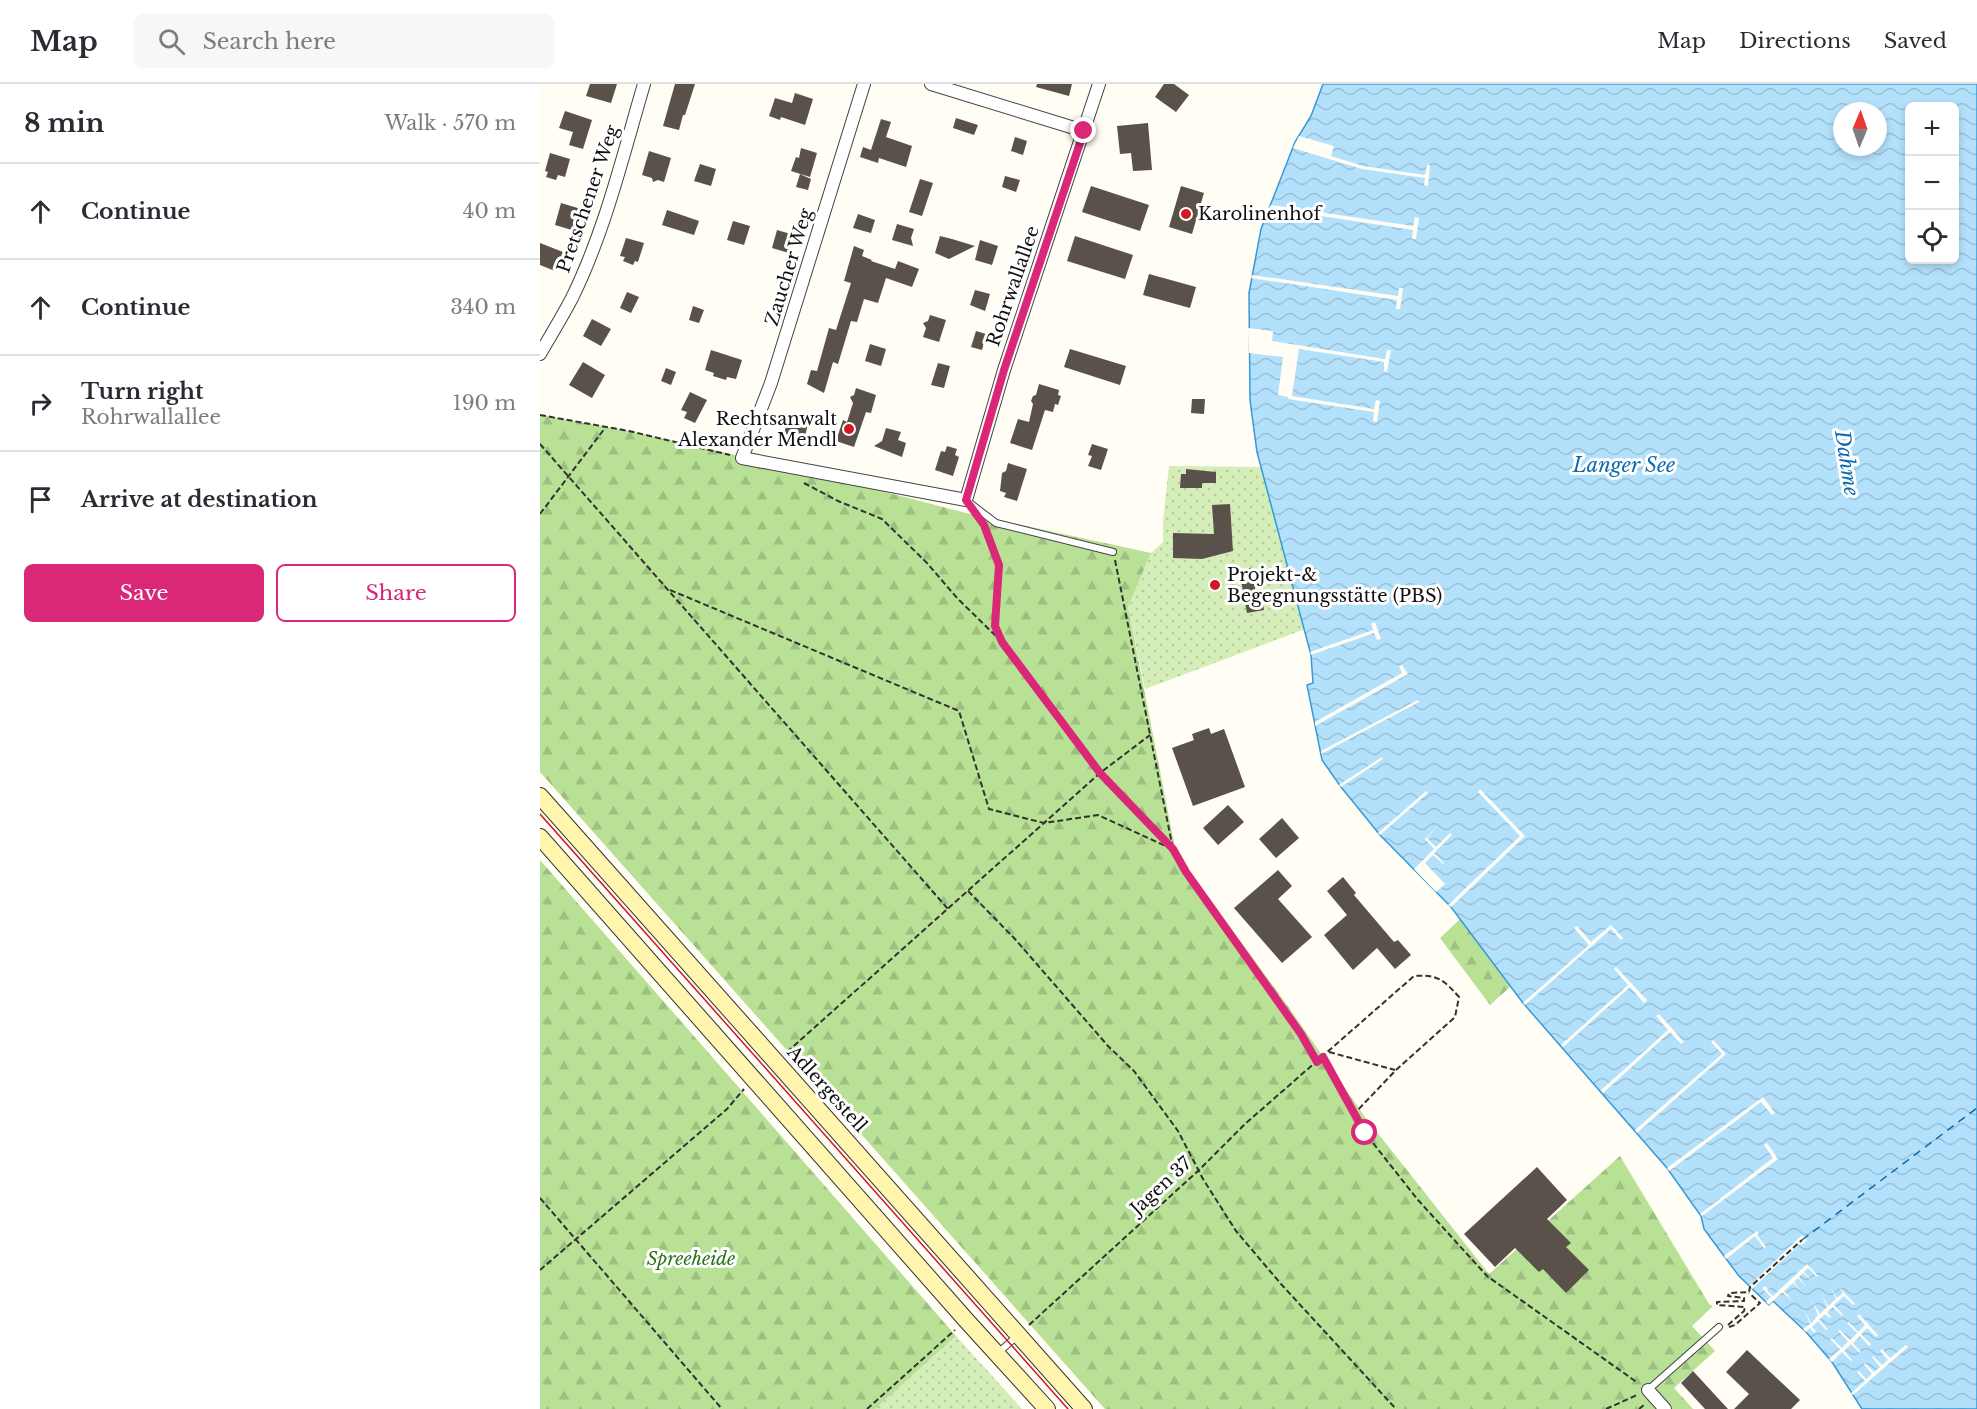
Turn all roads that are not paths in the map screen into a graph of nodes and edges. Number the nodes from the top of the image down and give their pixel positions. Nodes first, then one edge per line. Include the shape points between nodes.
1 (644, 84) edge
2 (864, 84) edge
3 (931, 84) edge
4 (1099, 84) edge
5 (1084, 131) junction
6 (540, 354) edge
7 (966, 500) junction
8 (1113, 552) road end
9 (540, 796) edge
10 (540, 837) edge
11 (1723, 1327) road end
12 (1018, 1335) junction
13 (998, 1353) junction
14 (1648, 1390) joint
15 (1047, 1409) edge
16 (1084, 1409) edge
17 (1665, 1409) edge

1 - 6 street, Pretschener Weg via 593,247 572,297
2 - 7 street, Zaucher Weg via 771,383 742,458
3 - 5 street
4 - 5 street, Rohrwallallee
5 - 7 street, Rohrwallallee via 1004,370
7 - 8 lane via 996,523
9 - 12 main road, Adlergestell
10 - 13 main road
11 - 14 lane
12 - 13 lane
12 - 16 main road, Adlergestell
13 - 15 main road
14 - 17 street

